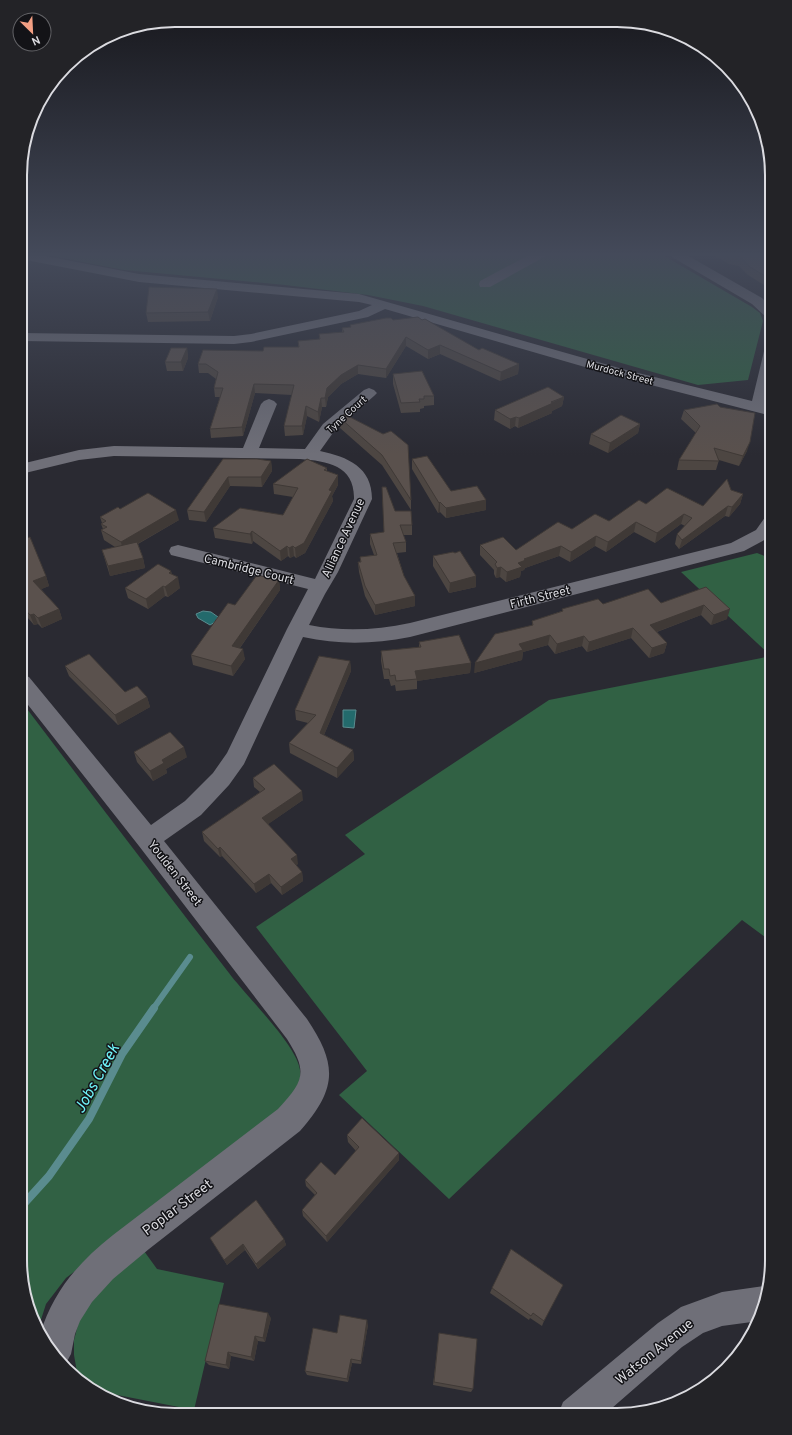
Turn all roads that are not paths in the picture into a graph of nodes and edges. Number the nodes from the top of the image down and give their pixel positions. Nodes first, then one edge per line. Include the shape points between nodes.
1 (330, 321) edge
2 (442, 321) edge
3 (27, 337) edge
4 (369, 393) dead end
5 (269, 404) dead end
6 (765, 409) edge
7 (249, 453) junction
8 (310, 454) junction
9 (27, 468) edge
10 (765, 530) edge
11 (178, 551) dead end
12 (320, 586) junction
13 (297, 629) junction
14 (27, 689) edge
15 (148, 839) junction
16 (316, 1072) joint
17 (758, 1305) edge
18 (55, 1346) edge
19 (584, 1408) edge

1 - 3 street via 234,340
2 - 6 street, Murdock Street via 621,373
4 - 8 street, Tyne Court via 329,427
5 - 7 street
7 - 8 street, Alliance Avenue
7 - 9 street, Alliance Avenue via 114,451 79,455
8 - 12 street, Alliance Avenue via 329,458 351,469 360,478 364,488 363,499
10 - 13 street, Firth Street via 746,544 737,547 410,630 370,638 347,638
11 - 12 street, Cambridge Court
12 - 13 street, Alliance Avenue
13 - 15 street, Alliance Avenue via 236,758 221,779 193,808
14 - 15 street, Youlden Street
15 - 16 street, Youlden Street via 297,1029 311,1051
16 - 18 street, Poplar Street via 309,1094 289,1120 124,1247 81,1288 64,1315
17 - 19 street, Watson Avenue via 722,1309 693,1319 670,1334

